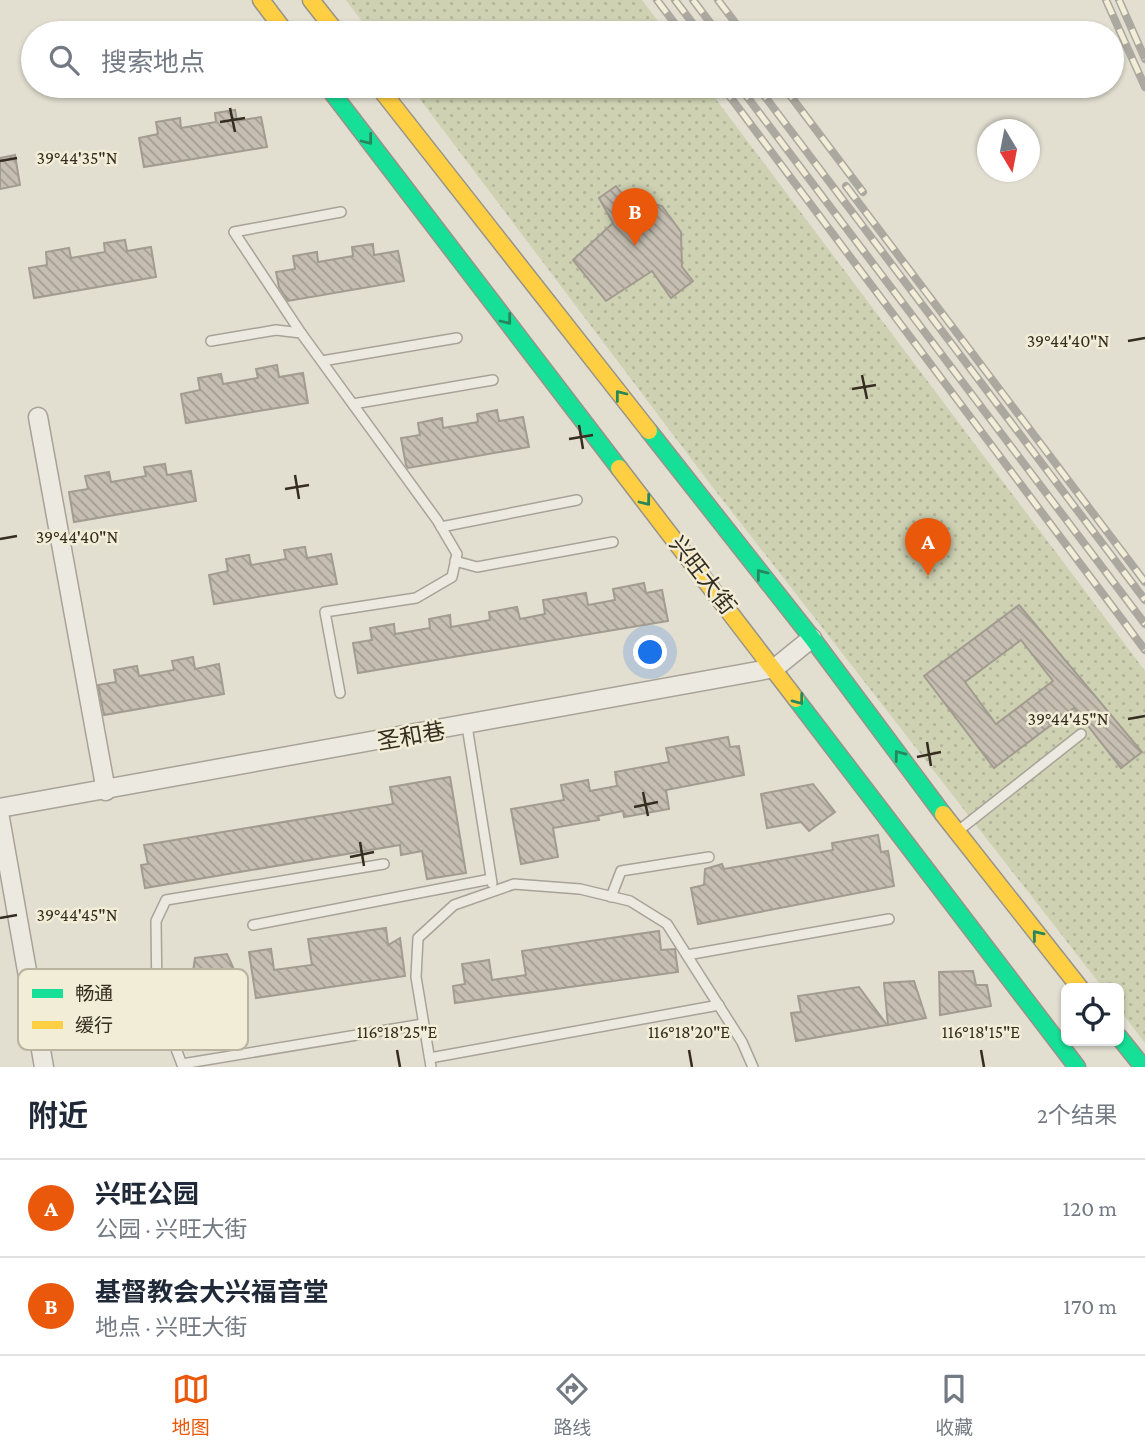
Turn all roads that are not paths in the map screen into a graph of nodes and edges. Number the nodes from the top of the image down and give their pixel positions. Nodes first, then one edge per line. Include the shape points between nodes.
1 (261, 0) edge
2 (311, 0) edge
3 (277, 21) edge
4 (328, 21) edge
5 (336, 98) edge
6 (387, 98) edge
7 (341, 212) dead end
8 (301, 333) junction
9 (457, 338) dead end
10 (211, 341) dead end
11 (322, 361) junction
12 (493, 380) dead end
13 (353, 404) junction
14 (38, 417) dead end
15 (576, 500) dead end
16 (441, 527) junction
17 (613, 542) dead end
18 (455, 561) junction
19 (812, 638) junction
20 (775, 668) junction
21 (340, 693) dead end
22 (467, 726) junction
23 (1081, 734) dead end
24 (106, 791) junction
25 (0, 808) edge
26 (0, 818) edge
27 (957, 832) junction
28 (709, 857) dead end
29 (384, 864) dead end
30 (491, 879) junction
31 (493, 890) junction
32 (611, 897) junction
33 (889, 919) dead end
34 (253, 925) dead end
35 (687, 955) junction
36 (27, 969) edge
37 (157, 969) edge
38 (1076, 983) edge
39 (719, 1004) junction
40 (423, 1024) junction
41 (1124, 1043) edge
42 (430, 1062) edge
43 (183, 1065) edge
44 (753, 1067) edge
45 (1077, 1067) edge
46 (1143, 1067) edge

1 - 3 main road
2 - 4 main road
5 -> 20 main road, 兴旺大街
19 -> 6 main road, 兴旺大街
7 - 8 lane via 234,232
8 - 10 lane via 276,330
8 - 11 lane
9 - 11 lane
11 - 13 lane
12 - 13 lane
13 - 16 lane
14 - 24 street
15 - 16 lane
16 - 18 lane via 457,554
17 - 18 lane via 477,567
18 - 21 lane via 452,577 416,598 325,612
19 - 20 street, 圣和巷
27 -> 19 main road, 兴旺大街
20 - 22 street, 圣和巷
20 -> 45 main road, 兴旺大街
22 - 24 street, 圣和巷
22 - 30 lane
23 - 27 lane
24 - 25 street, 圣和巷
26 - 36 street
38 -> 27 main road, 兴旺大街
28 - 32 lane via 621,871
29 - 37 lane via 166,900 156,921
30 - 31 lane
30 - 34 lane
31 - 32 lane via 514,884 580,889
31 - 40 lane via 454,905 418,938 416,977
32 - 35 lane via 630,901 667,924
33 - 35 lane
35 - 39 lane
39 - 42 lane
39 - 44 lane
40 - 42 lane
40 - 43 lane
41 - 46 main road

